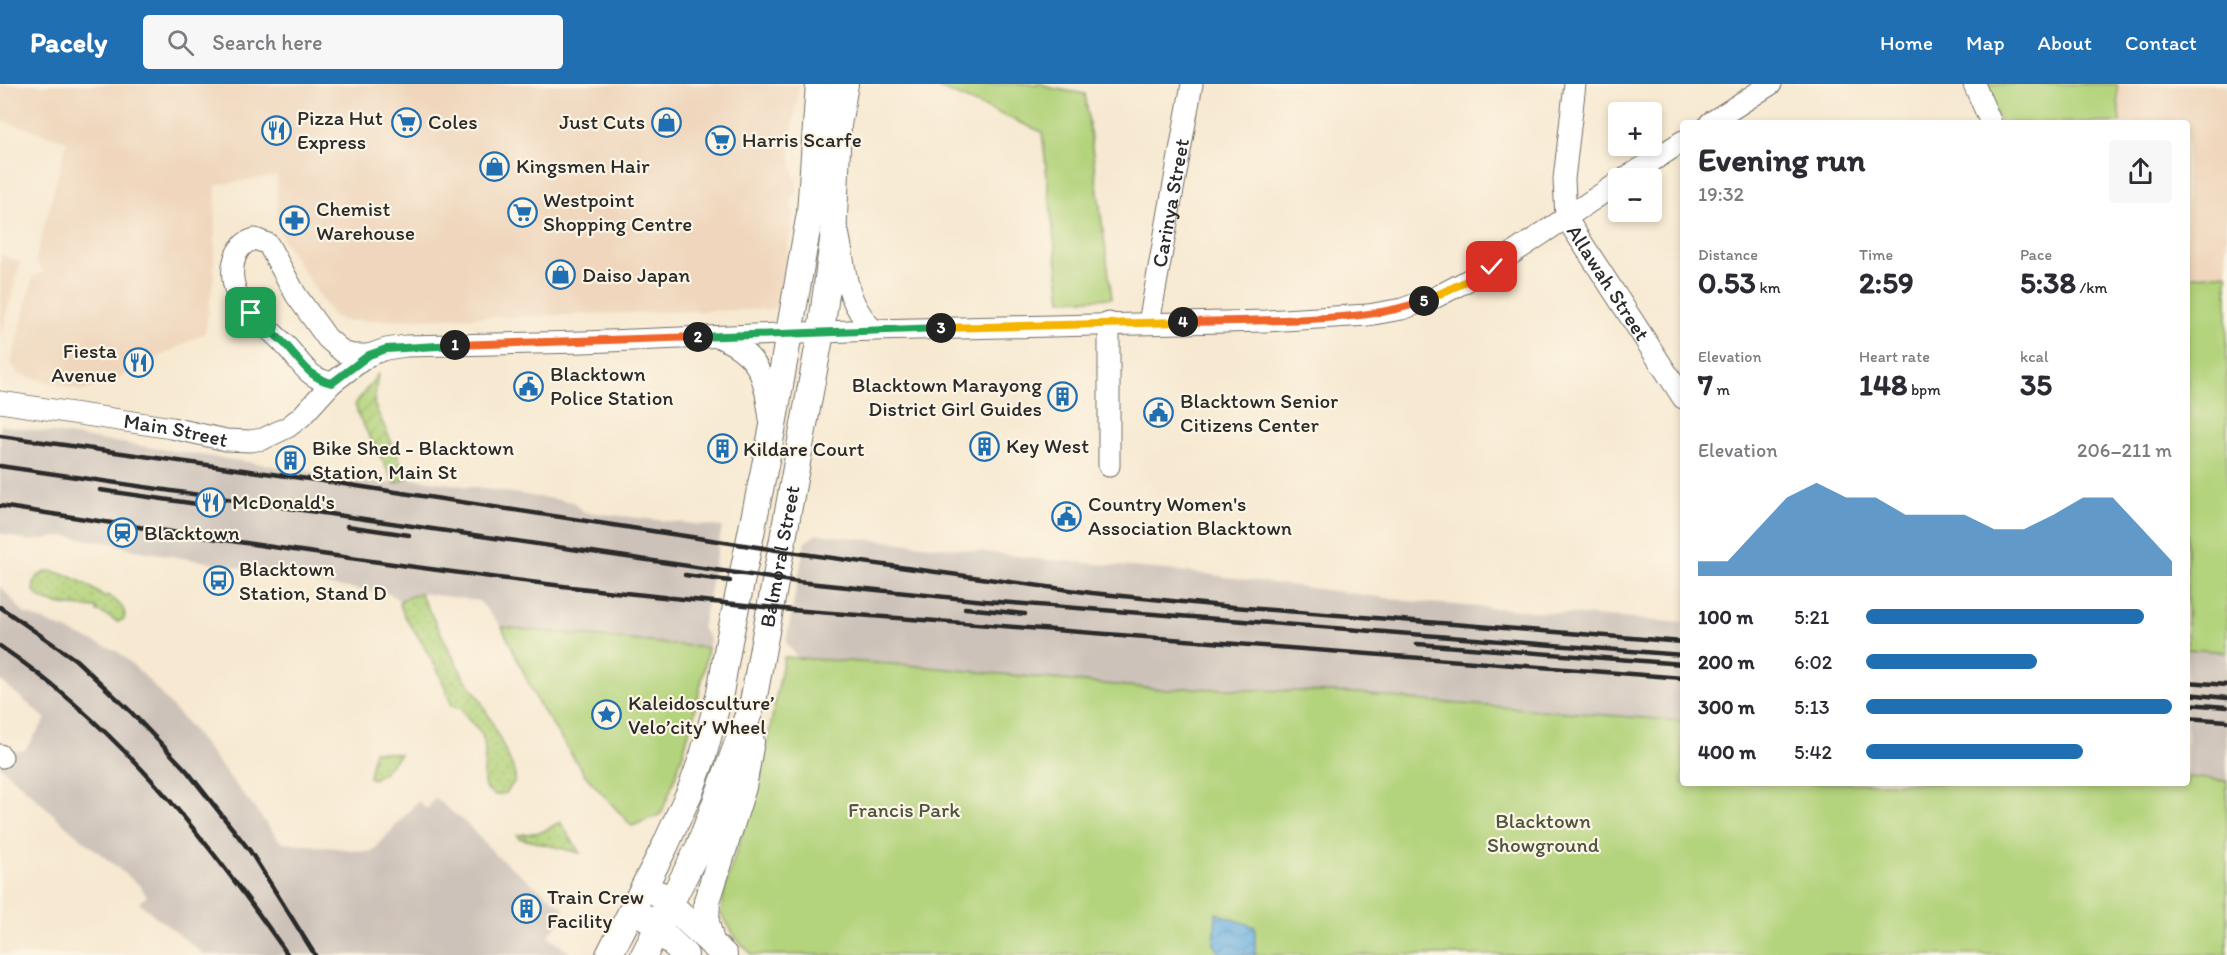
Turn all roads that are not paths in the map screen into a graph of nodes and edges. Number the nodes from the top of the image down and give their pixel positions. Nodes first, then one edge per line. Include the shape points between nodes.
1 (819, 84) edge
2 (845, 84) edge
3 (1191, 84) edge
4 (1575, 84) edge
5 (1770, 84) edge
6 (1974, 84) edge
7 (1715, 120) edge
8 (1990, 120) edge
9 (1680, 143) edge
10 (1641, 168) edge
11 (1608, 190) edge
12 (835, 217) junction
13 (1566, 218) junction
14 (1109, 323) junction
15 (1149, 323) junction
16 (873, 330) junction
17 (821, 332) junction
18 (789, 334) junction
19 (717, 336) junction
20 (369, 355) junction
21 (332, 383) junction
22 (1680, 393) edge
23 (0, 402) edge
24 (772, 431) junction
25 (1109, 466) dead end
26 (753, 702) junction
27 (647, 880) junction
28 (634, 905) junction
29 (670, 905) junction
30 (658, 928) junction
31 (717, 949) edge
32 (609, 955) edge
33 (644, 955) edge
34 (685, 955) edge

1 - 18 main road, Balmoral Street via 810,213
2 - 12 main road, Balmoral Street via 838,125
3 - 15 street, Carinya Street
4 - 13 street, Allawah Street via 1564,178
5 - 7 street
6 - 8 street
9 - 10 street
11 - 13 street
12 - 16 street via 853,305
12 - 17 main road, Balmoral Street
13 - 15 street via 1492,267 1436,297 1402,309 1336,317
13 - 22 street, Allawah Street
14 - 15 street
14 - 16 street
14 - 25 street
16 - 17 street
17 - 18 street
17 - 26 main road, Balmoral Street
18 - 19 street
18 - 24 main road, Balmoral Street
19 - 20 street via 406,346
19 - 24 street via 745,351 762,374
20 - 21 street, Main Street
20 - 21 street via 343,352 327,338 296,295 268,244 255,239 242,244 234,260 234,286 240,300 309,372
21 - 23 street, Main Street via 288,427 263,439 238,442
24 - 27 main road, Balmoral Street via 720,693 703,756
26 - 29 main road, Balmoral Street via 699,847
26 - 31 main road via 752,740 743,787 707,901 706,922
27 - 28 main road, Balmoral Street
27 - 29 main road
28 - 30 main road
28 - 32 main road, Balmoral Street
29 - 30 main road, Balmoral Street
29 - 31 main road
30 - 33 main road, Balmoral Street
30 - 34 main road

